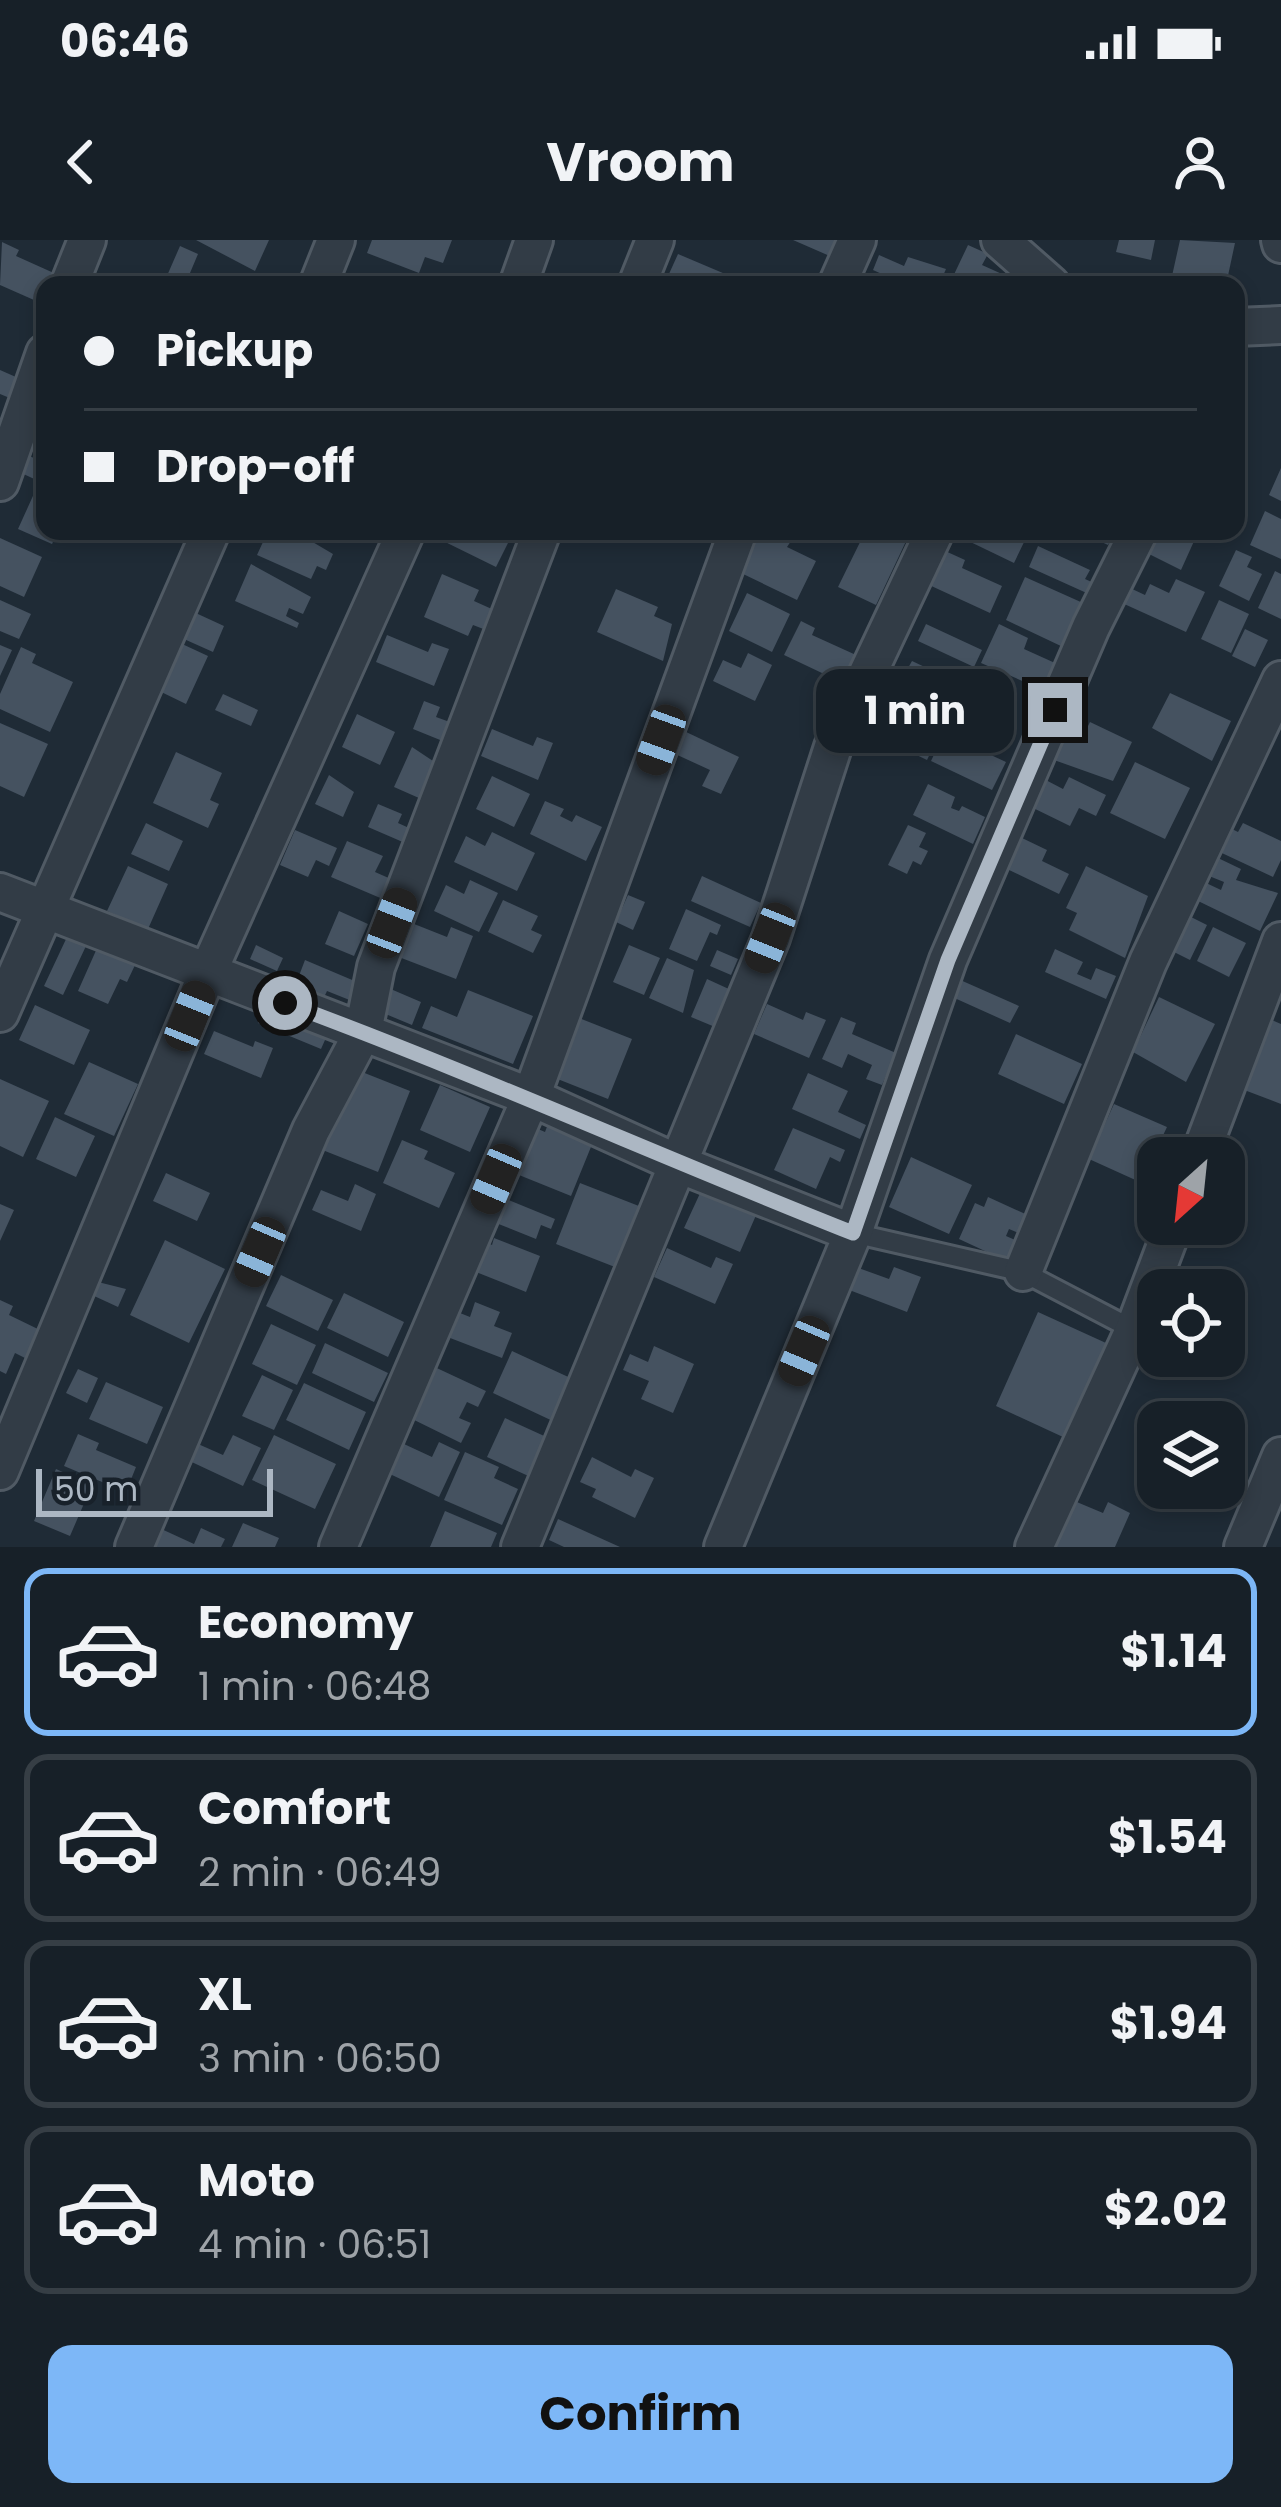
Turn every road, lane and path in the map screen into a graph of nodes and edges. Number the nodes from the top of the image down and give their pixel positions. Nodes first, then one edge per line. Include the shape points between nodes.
1 (87, 240) edge
2 (336, 240) edge
3 (534, 240) edge
4 (655, 240) edge
5 (857, 240) edge
6 (1000, 240) edge
7 (73, 276) edge
8 (322, 276) edge
9 (521, 276) edge
10 (641, 276) edge
11 (841, 276) edge
12 (1041, 276) edge
13 (1281, 325) edge
14 (1245, 330) edge
15 (36, 379) edge
16 (0, 482) edge
17 (207, 540) edge
18 (402, 540) edge
19 (539, 540) edge
20 (735, 540) edge
21 (931, 540) edge
22 (1134, 540) edge
23 (1281, 680) edge
24 (0, 892) edge
25 (43, 909) junction
26 (1281, 941) edge
27 (207, 974) junction
28 (0, 1013) edge
29 (363, 1032) junction
30 (531, 1097) junction
31 (1207, 1137) edge
32 (681, 1165) junction
33 (853, 1233) junction
34 (1166, 1245) edge
35 (1023, 1272) junction
36 (1134, 1330) junction
37 (1281, 1456) edge
38 (0, 1471) edge
39 (134, 1547) edge
40 (338, 1547) edge
41 (520, 1547) edge
42 (722, 1547) edge
43 (1034, 1547) edge
44 (1243, 1547) edge

1 - 7 street
2 - 8 street
3 - 9 street
4 - 10 street
5 - 11 street
6 - 12 street
13 - 14 street
15 - 16 street
17 - 25 street
18 - 27 street
19 - 29 street via 376,967
20 - 30 street
21 - 32 street via 833,747 770,938
22 - 33 street via 948,960
23 - 35 street via 1148,962
24 - 25 street
25 - 27 street
25 - 28 street
26 - 31 street
27 - 29 street
27 - 38 street
29 - 30 street
29 - 39 street via 311,1130
30 - 32 street
30 - 40 street
32 - 33 street
32 - 41 street
33 - 35 lane
33 - 42 street
34 - 36 street
35 - 36 lane
36 - 43 street
37 - 44 street

